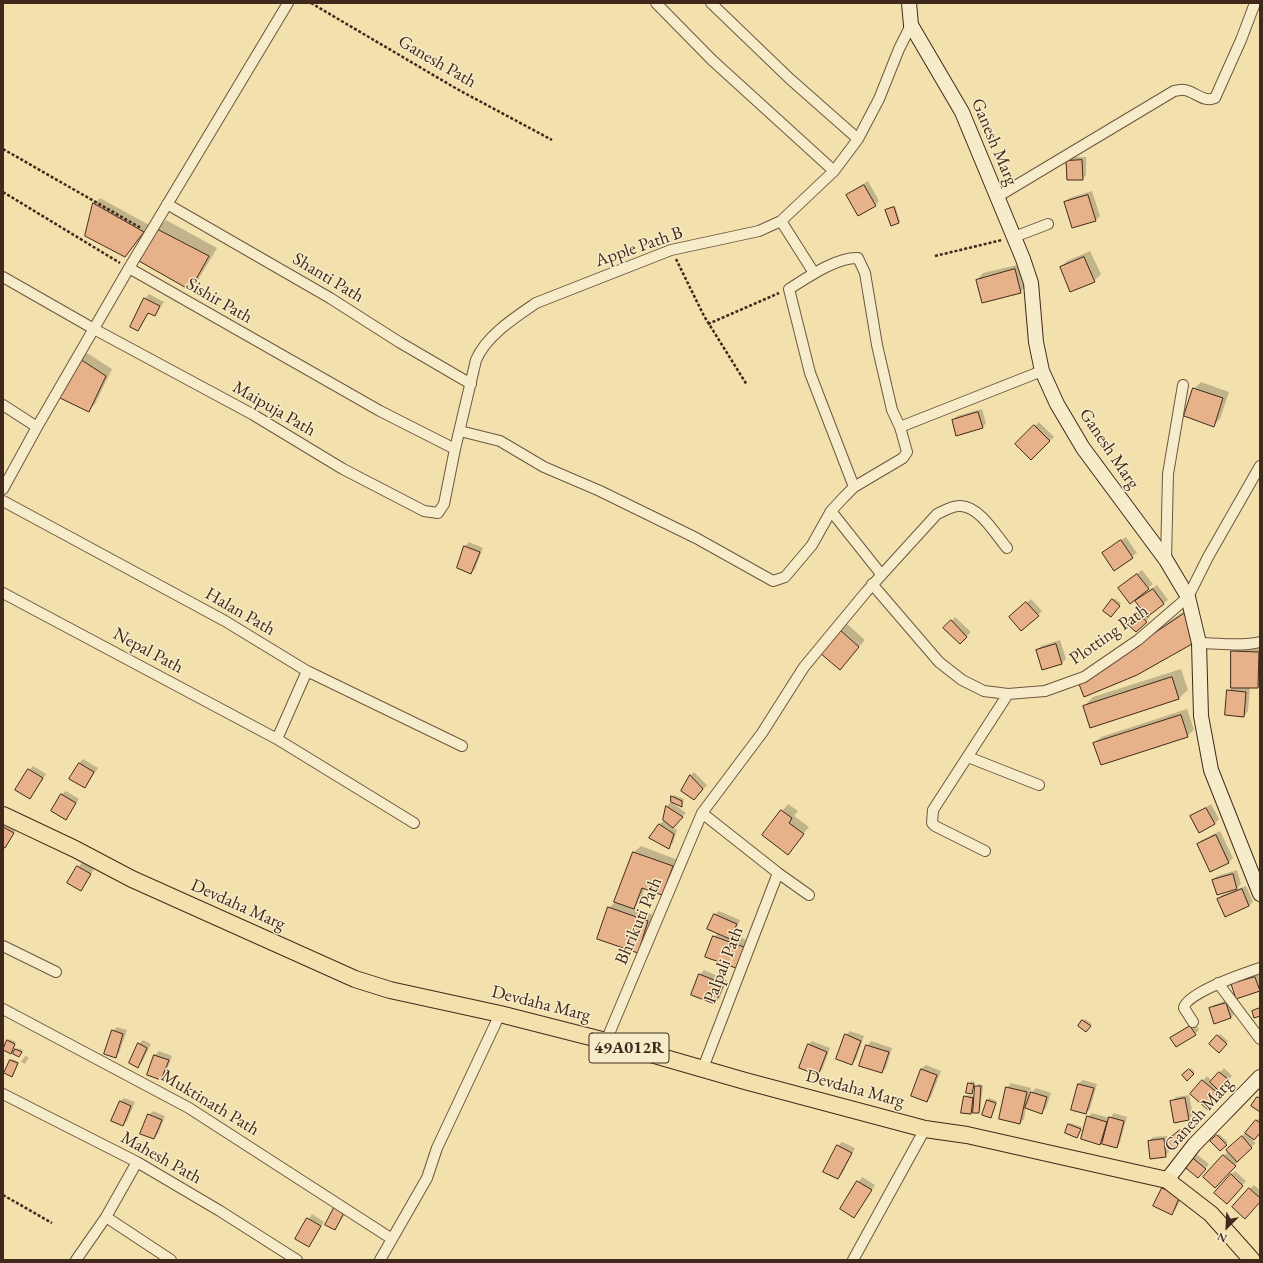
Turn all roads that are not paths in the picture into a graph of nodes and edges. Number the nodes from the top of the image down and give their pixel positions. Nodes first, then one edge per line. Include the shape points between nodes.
1 (288, 3) edge
2 (656, 3) edge
3 (711, 3) edge
4 (909, 3) edge
5 (1255, 3) edge
6 (911, 25) junction
7 (858, 139) junction
8 (834, 171) junction
9 (997, 198) junction
10 (167, 204) junction
11 (782, 221) junction
12 (1048, 224) dead end
13 (1014, 237) junction
14 (129, 268) junction
15 (814, 273) junction
16 (3, 277) edge
17 (94, 329) junction
18 (1042, 371) junction
19 (471, 384) junction
20 (1183, 385) dead end
21 (3, 405) edge
22 (37, 428) junction
23 (900, 428) junction
24 (460, 431) junction
25 (455, 449) junction
26 (1260, 466) edge
27 (854, 487) junction
28 (3, 489) edge
29 (3, 502) edge
30 (831, 511) junction
31 (438, 513) joint
32 (1007, 548) dead end
33 (1166, 560) junction
34 (881, 574) junction
35 (872, 584) junction
36 (3, 593) edge
37 (1188, 597) junction
38 (1260, 642) edge
39 (1199, 643) junction
40 (307, 670) junction
41 (1008, 694) junction
42 (277, 739) junction
43 (462, 746) dead end
44 (968, 757) junction
45 (1039, 785) dead end
46 (702, 813) junction
47 (3, 815) edge
48 (414, 823) dead end
49 (984, 851) dead end
50 (778, 873) junction
51 (1260, 894) edge
52 (809, 895) dead end
53 (3, 946) edge
54 (1260, 968) edge
55 (56, 972) dead end
56 (1218, 983) junction
57 (3, 1009) edge
58 (500, 1014) junction
59 (1193, 1022) dead end
60 (1260, 1039) edge
61 (606, 1041) junction
62 (703, 1068) junction
63 (1260, 1077) edge
64 (3, 1094) edge
65 (925, 1129) junction
66 (137, 1162) junction
67 (1167, 1180) junction
68 (106, 1217) junction
69 (392, 1239) junction
70 (76, 1260) edge
71 (171, 1260) edge
72 (297, 1260) edge
73 (380, 1260) edge
74 (854, 1260) edge
75 (1252, 1260) edge

1 - 10 street
2 - 8 street via 712,60
3 - 7 street via 790,80
4 - 6 street
5 - 9 street via 1215,98 1202,98 1184,90 1174,92
6 - 7 street, Apple Path B via 879,99
6 - 9 street, Ganesh Marg via 962,112
7 - 8 street, Apple Path B
8 - 11 street, Apple Path B
9 - 13 street, Ganesh Marg
10 - 14 street
10 - 19 street, Shanti Path via 330,298
11 - 15 street
11 - 19 street, Apple Path B via 759,231 671,250 536,303 481,349
12 - 13 street
13 - 18 street, Ganesh Marg via 1031,283 1036,342
14 - 17 street
14 - 25 street, Sishir Path via 380,411
15 - 23 street via 846,259 858,258 861,263 892,410
15 - 27 street via 789,289 810,373
16 - 17 street, Maipuja Path
17 - 22 street
17 - 31 street, Maipuja Path via 252,414 343,469 424,511
18 - 23 street
18 - 33 street, Ganesh Marg via 1057,404 1083,448
19 - 24 street, Apple Path B
20 - 33 street via 1168,474
21 - 22 street
22 - 28 street
23 - 27 street via 907,452 903,458
24 - 25 street, Apple Path B
24 - 30 street via 500,442 544,467 696,538 773,581 785,577 807,550
25 - 31 street, Apple Path B via 444,504
26 - 37 street
27 - 30 street
29 - 40 street, Halan Path
30 - 34 street
32 - 34 street, Bhrikuti Path via 980,516 970,508 960,505 937,514
33 - 37 street, Ganesh Marg
34 - 35 street, Bhrikuti Path
35 - 41 street, Plotting Path via 939,662 962,680 984,691
35 - 46 street, Bhrikuti Path via 804,667 762,733
36 - 42 street, Nepal Path
37 - 39 street, Ganesh Marg
37 - 41 street, Plotting Path via 1138,640 1084,676 1045,691
38 - 39 street via 1247,645
39 - 51 street, Ganesh Marg via 1201,716 1211,770
40 - 42 street
40 - 43 street, Halan Path
41 - 44 street
42 - 48 street, Nepal Path
44 - 45 street
44 - 49 street via 933,810 932,823
46 - 50 street
46 - 61 street, Bhrikuti Path
47 - 58 main road, Devdaha Marg / 49A012R via 132,879 355,979 390,990
50 - 52 street
50 - 62 street, Palpali Path
53 - 55 street
54 - 56 street
56 - 59 street via 1185,1004 1186,1012
56 - 60 street
57 - 69 street, Muktinath Path via 189,1108
58 - 61 main road, Devdaha Marg / 49A012R
58 - 69 street via 437,1148 427,1178
61 - 62 main road, Devdaha Marg / 49A012R
62 - 65 main road, Devdaha Marg / 49A012R
63 - 67 street, Ganesh Marg via 1194,1145
64 - 66 street, Mahesh Path
65 - 67 main road, Devdaha Marg / 49A012R via 967,1135
65 - 74 street
66 - 68 street
66 - 72 street, Mahesh Path
67 - 75 main road, Devdaha Marg / 49A012R via 1211,1214
68 - 70 street
68 - 71 street
69 - 73 street

